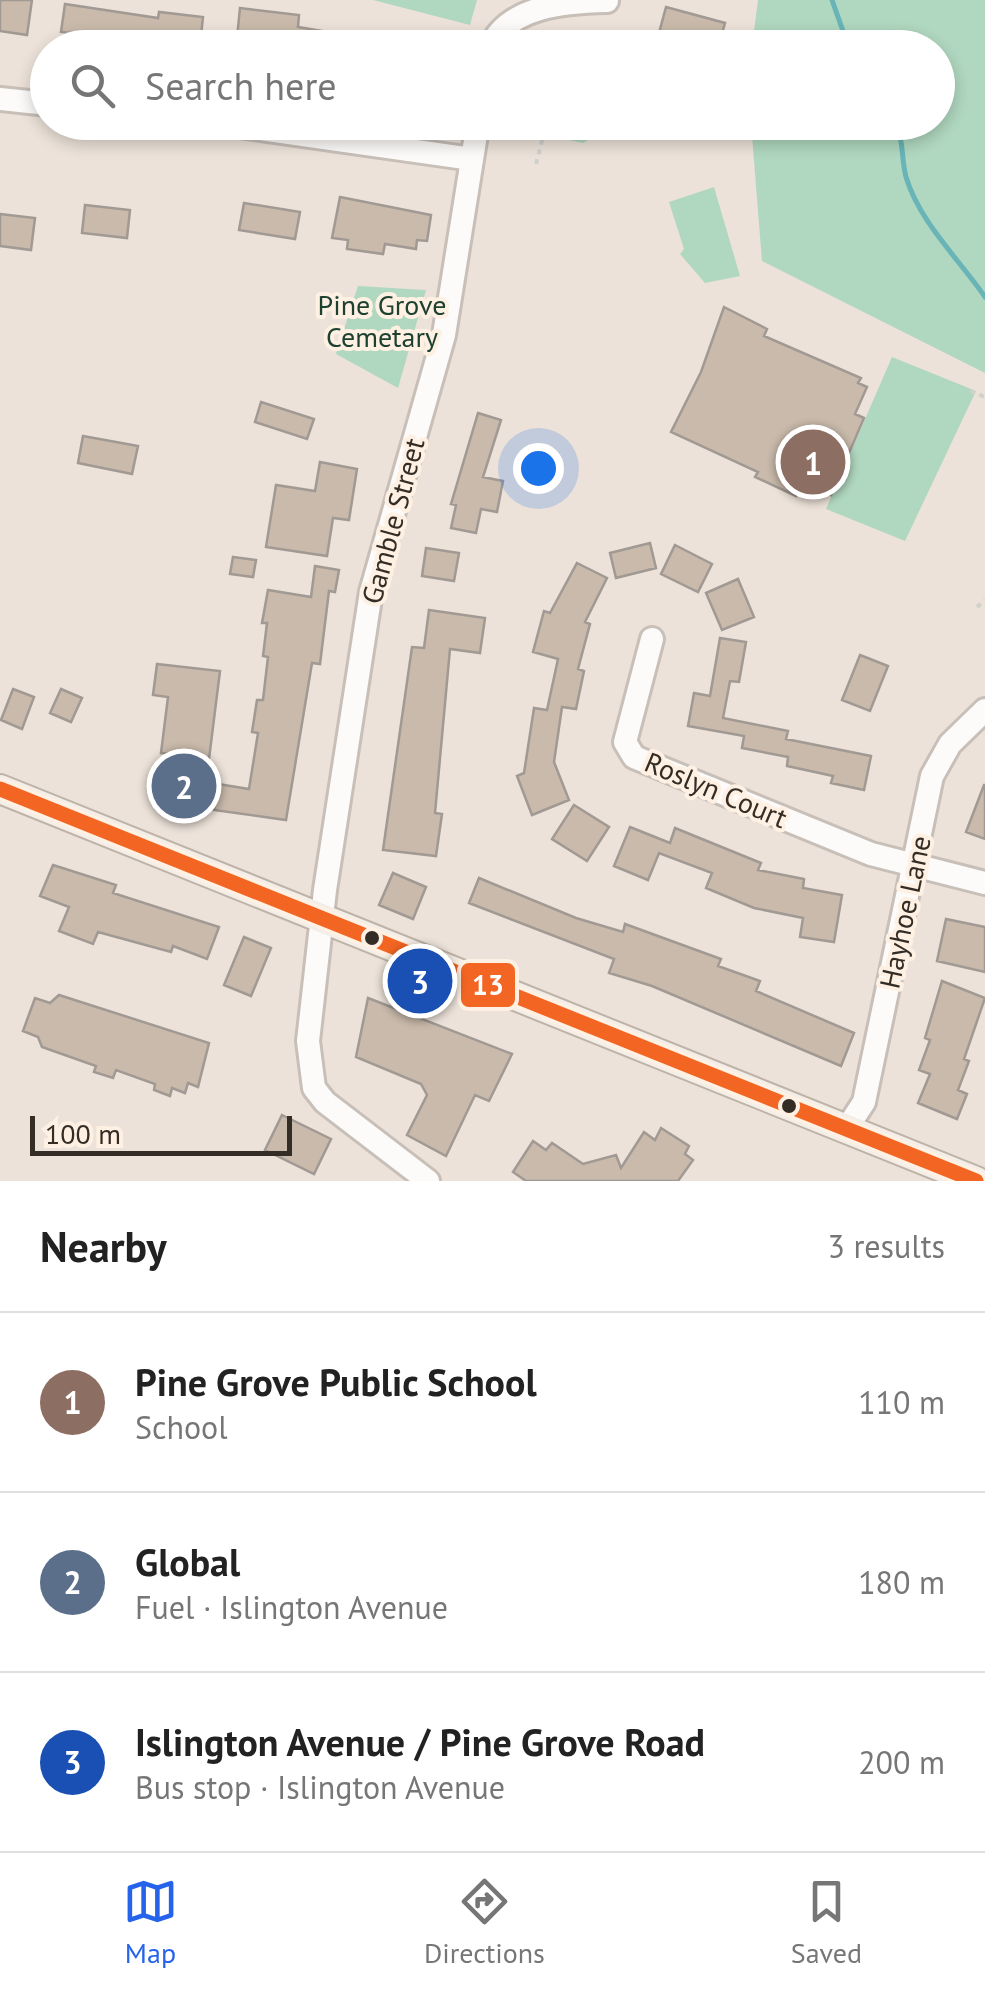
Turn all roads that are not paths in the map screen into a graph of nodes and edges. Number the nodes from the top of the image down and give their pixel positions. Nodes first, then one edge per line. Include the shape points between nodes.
1 (608, 1) edge
2 (505, 30) edge
3 (0, 99) edge
4 (30, 102) edge
5 (338, 140) edge
6 (475, 140) edge
7 (472, 159) junction
8 (652, 639) dead end
9 (985, 710) edge
10 (0, 789) edge
11 (914, 868) junction
12 (985, 883) edge
13 (323, 922) junction
14 (847, 1128) junction
15 (428, 1181) edge
16 (976, 1181) edge

1 - 2 street via 561,2 527,13
3 - 4 street
5 - 7 street
6 - 7 street, Gamble Street
7 - 13 street, Gamble Street via 444,335 371,592
8 - 11 street, Roslyn Court via 625,742 634,757
9 - 11 street, Hayhoe Lane via 936,764
10 - 13 main road
11 - 12 street, Roslyn Court
11 - 14 street, Hayhoe Lane via 864,1102
13 - 14 main road
13 - 15 street, Gamble Street via 308,1041 314,1088
14 - 16 main road

